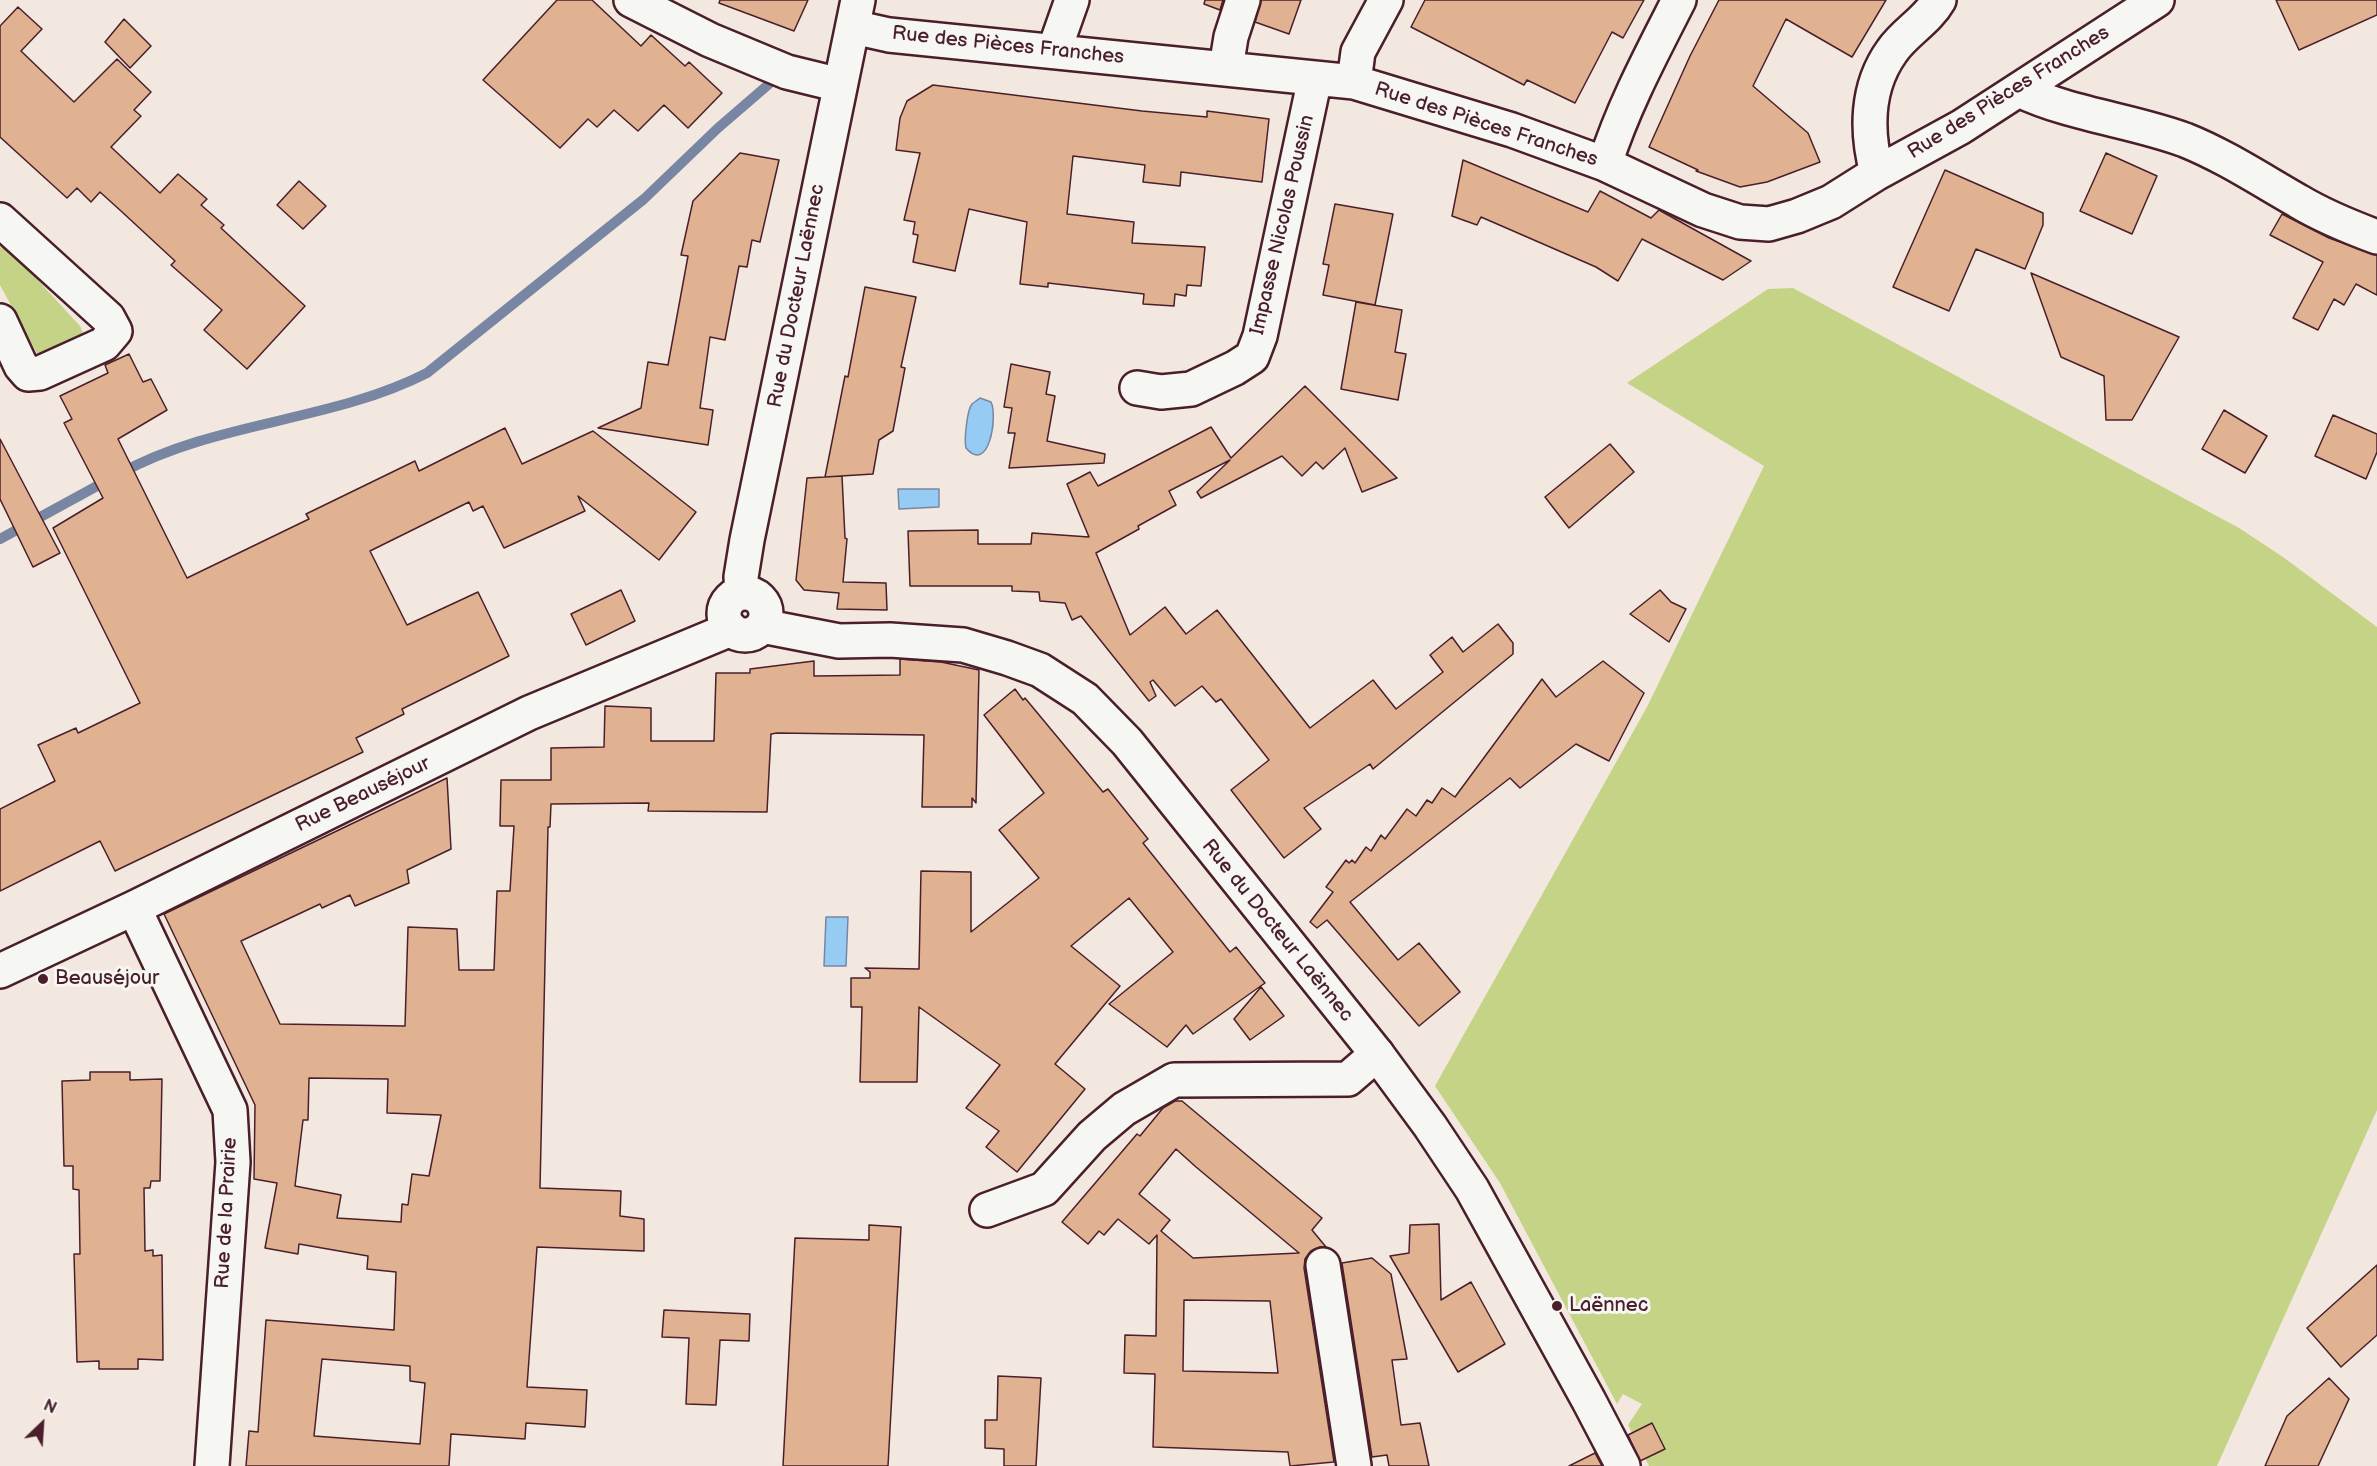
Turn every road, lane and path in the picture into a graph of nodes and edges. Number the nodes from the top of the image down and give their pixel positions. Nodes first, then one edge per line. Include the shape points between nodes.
1 (631, 0) edge
2 (1072, 0) edge
3 (1243, 0) edge
4 (1386, 0) edge
5 (1679, 0) edge
6 (1939, 0) edge
7 (2157, 0) edge
8 (856, 14) edge
9 (1054, 51) junction
10 (1226, 68) junction
11 (1315, 78) junction
12 (1354, 82) junction
13 (840, 85) junction
14 (2019, 90) junction
15 (1605, 164) junction
16 (1877, 173) junction
17 (0, 220) edge
18 (2377, 237) edge
19 (0, 321) edge
20 (1137, 388) dead end
21 (746, 628) junction
22 (134, 908) junction
23 (0, 971) edge
24 (1377, 1054) junction
25 (987, 1210) dead end
26 (1323, 1265) dead end
27 (212, 1466) edge
28 (1354, 1466) edge
29 (1623, 1466) edge

1 - 13 street via 710,40 787,72
2 - 9 street
3 - 10 street
4 - 12 street via 1359,52
5 - 15 street via 1642,73
6 - 16 street via 1933,12 1892,51 1876,83 1869,116
7 - 14 street, Rue des Pièces Franches
8 - 9 street, Rue des Pièces Franches via 889,35
8 - 13 street, Rue du Docteur Laënnec
9 - 10 street, Rue des Pièces Franches
10 - 11 street, Rue des Pièces Franches
11 - 12 street, Rue des Pièces Franches
11 - 20 street, Impasse Nicolas Poussin via 1260,336 1252,357 1191,389 1161,392
12 - 15 street, Rue des Pièces Franches via 1512,130
13 - 21 street, Rue du Docteur Laënnec via 741,577 742,593 756,596 764,606 764,620
14 - 16 street, Rue des Pièces Franches
14 - 18 street via 2048,103 2186,141 2230,161 2340,223
15 - 16 street, Rue des Pièces Franches via 1703,210 1740,222 1769,224 1831,202
17 - 19 street via 108,318 115,331 104,344 40,373 28,374
21 - 22 street, Rue Beauséjour via 529,713
21 - 24 street, Rue du Docteur Laënnec via 839,641 963,645 1040,670 1085,699 1126,742
22 - 23 street, Rue Beauséjour
22 - 27 street, Rue de la Prairie via 230,1110 232,1162
24 - 25 street via 1348,1079 1174,1080 1124,1109 1092,1136 1044,1189
24 - 29 street, Rue du Docteur Laënnec via 1472,1189
26 - 28 street

